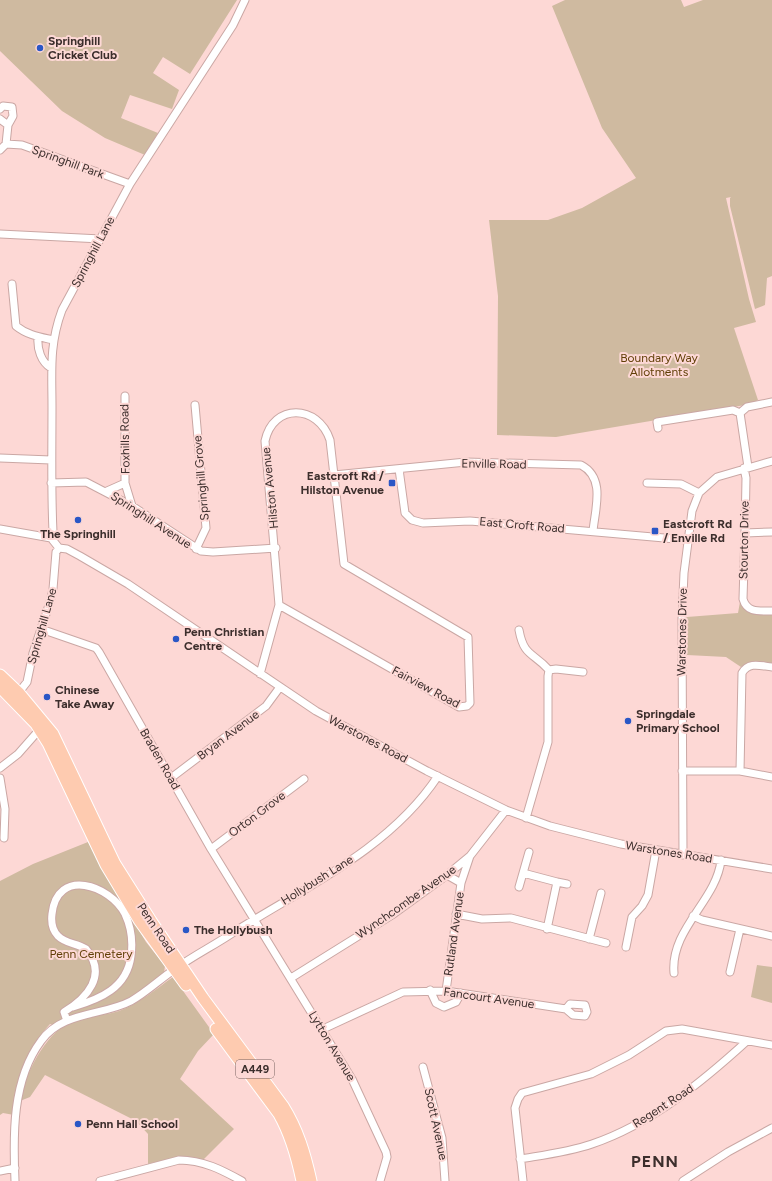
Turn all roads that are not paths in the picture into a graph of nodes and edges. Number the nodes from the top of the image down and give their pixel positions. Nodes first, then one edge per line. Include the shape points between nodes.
1 (246, 0) edge
2 (0, 108) edge
3 (0, 119) edge
4 (8, 125) junction
5 (6, 144) junction
6 (0, 150) edge
7 (130, 184) junction
8 (0, 234) edge
9 (101, 239) junction
10 (12, 284) dead end
11 (38, 337) junction
12 (53, 340) junction
13 (52, 368) junction
14 (125, 396) dead end
15 (772, 402) edge
16 (195, 404) dead end
17 (740, 413) junction
18 (658, 428) dead end
19 (0, 458) edge
20 (51, 460) junction
21 (772, 461) edge
22 (746, 468) junction
23 (399, 469) junction
24 (334, 475) junction
25 (126, 482) junction
26 (51, 483) junction
27 (647, 483) dead end
28 (107, 491) junction
29 (699, 493) junction
30 (132, 506) junction
31 (0, 529) edge
32 (593, 531) junction
33 (772, 532) edge
34 (745, 533) junction
35 (51, 538) junction
36 (687, 540) junction
37 (59, 548) junction
38 (276, 548) junction
39 (196, 549) junction
40 (343, 560) joint
41 (279, 605) junction
42 (772, 611) edge
43 (41, 629) junction
44 (519, 630) dead end
45 (772, 667) edge
46 (550, 670) junction
47 (583, 672) dead end
48 (260, 674) junction
49 (0, 675) edge
50 (0, 687) edge
51 (280, 687) junction
52 (16, 696) junction
53 (40, 729) junction
54 (0, 768) edge
55 (682, 771) junction
56 (740, 772) junction
57 (438, 776) junction
58 (772, 777) edge
59 (0, 778) edge
60 (171, 778) junction
61 (304, 779) dead end
62 (506, 810) junction
63 (526, 818) junction
64 (4, 838) dead end
65 (211, 849) junction
66 (656, 850) junction
67 (529, 852) dead end
68 (683, 855) junction
69 (470, 856) junction
70 (721, 860) junction
71 (772, 869) edge
72 (523, 873) junction
73 (447, 875) junction
74 (557, 882) junction
75 (461, 883) junction
76 (566, 884) dead end
77 (519, 887) dead end
78 (601, 893) dead end
79 (456, 914) junction
80 (693, 916) junction
81 (254, 919) junction
82 (546, 929) junction
83 (740, 929) junction
84 (772, 936) edge
85 (589, 939) junction
86 (606, 943) dead end
87 (626, 947) dead end
88 (178, 967) junction
89 (730, 972) dead end
90 (674, 973) dead end
91 (291, 978) junction
92 (430, 990) junction
93 (446, 990) junction
94 (461, 993) junction
95 (73, 1007) junction
96 (566, 1009) dead end
97 (67, 1021) junction
98 (323, 1029) junction
99 (748, 1041) junction
100 (772, 1045) edge
101 (423, 1067) dead end
102 (772, 1128) edge
103 (520, 1159) junction
104 (15, 1168) junction
105 (0, 1172) edge
106 (15, 1181) edge
107 (100, 1181) edge
108 (242, 1181) edge
109 (302, 1181) edge
110 (310, 1181) edge
111 (380, 1181) edge
112 (445, 1181) edge
113 (523, 1181) edge
114 (683, 1181) edge

1 - 7 street, Springhill Lane via 233,25
2 - 4 street via 12,107 13,116
3 - 4 street
4 - 5 street
5 - 6 street
5 - 7 street, Springhill Park via 22,145
7 - 9 street, Springhill Lane
8 - 9 street
9 - 12 street, Springhill Lane via 62,310
10 - 11 street via 16,326
11 - 12 street
11 - 13 street via 45,365
12 - 13 street, Springhill Lane
13 - 20 street, Springhill Lane
14 - 25 street, Foxhills Road
15 - 17 street via 746,407
16 - 39 street, Springhill Grove via 206,528
17 - 18 street via 733,410 657,422
17 - 22 street, Stourton Drive
19 - 20 street
20 - 26 street, Springhill Lane
21 - 22 street, Warstones Drive
22 - 29 street, Warstones Drive via 717,477
22 - 34 street, Stourton Drive
23 - 24 street, Enville Road
23 - 32 street, East Croft Road via 405,513 417,522 470,521
23 - 32 street, Enville Road via 466,462 581,465 591,472 597,484
24 - 38 street, Hilston Avenue via 330,440 320,422 297,413 277,419 267,432 265,450
24 - 40 street, Hilston Avenue
25 - 28 street
25 - 30 street, Foxhills Road
26 - 28 street, Springhill Avenue via 86,482
26 - 35 street, Springhill Lane
27 - 29 street via 681,484
28 - 30 street, Springhill Avenue
29 - 36 street, Warstones Drive via 692,511
30 - 39 street, Springhill Avenue
31 - 35 street
32 - 36 street, East Croft Road
33 - 34 street
34 - 42 street, Stourton Drive via 743,599 750,610
35 - 37 street
36 - 55 street, Warstones Drive via 682,619
37 - 43 street, Springhill Lane via 56,552 54,589
37 - 48 street, Warstones Road via 67,549 128,584
38 - 39 street, Springhill Avenue via 213,552
38 - 41 street, Hilston Avenue
40 - 41 street, Fairview Road via 346,566 468,637 470,703 467,706 459,707
41 - 48 street, Hilston Avenue
43 - 52 street, Springhill Lane via 27,682
43 - 60 street, Braden Road via 96,648
44 - 46 street via 525,641 527,653 540,660
45 - 56 street via 752,664 744,669 741,678
46 - 47 street
46 - 63 street via 548,742
48 - 51 street, Warstones Road
49 - 52 highway, Penn Road / A449
50 - 52 highway, Penn Road / A449
51 - 57 street, Warstones Road via 349,730
51 - 60 street, Bryan Avenue via 266,706
52 - 53 highway, Penn Road / A449
52 - 88 highway, Penn Road / A449 via 53,734 115,864
53 - 54 street via 18,754
53 - 88 highway, Penn Road / A449 via 106,865 139,920
55 - 56 street
55 - 68 street, Warstones Drive
56 - 58 street
57 - 62 street, Warstones Road
57 - 81 street, Hollybush Lane via 405,815 356,857
59 - 64 street via 5,808
60 - 65 street, Braden Road
61 - 65 street, Orton Grove
62 - 63 street, Warstones Road
62 - 69 street, Wynchcombe Avenue
63 - 66 street, Warstones Road via 605,840
65 - 81 street, Braden Road
66 - 68 street, Warstones Road
66 - 87 street via 648,895 632,916
67 - 72 street
68 - 70 street, Warstones Road
69 - 73 street, Wynchcombe Avenue
69 - 75 street, Rutland Avenue
70 - 71 street, Warstones Road
70 - 80 street via 718,878
72 - 74 street
72 - 77 street
73 - 75 street
73 - 91 street, Wynchcombe Avenue via 392,915
74 - 76 street
74 - 82 street
75 - 79 street, Rutland Avenue
78 - 85 street
79 - 82 street via 482,919 511,918
79 - 93 street, Rutland Avenue
80 - 83 street
80 - 90 street via 684,930 673,964
81 - 88 street, Hollybush Lane
81 - 91 street, Lytton Avenue
82 - 85 street
83 - 84 street
83 - 89 street
85 - 86 street
88 - 97 street, Hollybush Lane via 133,1000 119,1007
88 - 109 highway, Penn Road / A449 via 239,1062 279,1114 294,1144
88 - 110 highway, Penn Road / A449 via 283,1106 302,1144
91 - 98 street, Lytton Avenue
92 - 93 street, Fancourt Avenue
92 - 94 street via 436,1003 444,1007 456,1002
92 - 98 street, Fancourt Avenue via 403,992
93 - 94 street, Fancourt Avenue
94 - 96 street, Fancourt Avenue
95 - 95 street via 97,1000 112,990 125,975 132,951 130,926 119,905 98,889 86,885 74,885 60,892 52,910 51,923 54,931 64,940 86,949 95,968 90,990
95 - 97 street via 64,1012
97 - 104 street, Hollybush Lane via 40,1041 22,1079 16,1115
98 - 111 street, Lytton Avenue via 352,1079 384,1147 387,1157
99 - 100 street
99 - 103 street, Regent Road via 691,1089 638,1124 592,1144
99 - 103 street via 672,1029 624,1058 591,1074 526,1091 518,1099 515,1108
101 - 112 street, Scott Avenue via 442,1138
102 - 114 street
103 - 113 street
104 - 105 street
104 - 106 street, Hollybush Lane
107 - 108 street via 165,1163 190,1160 218,1168

